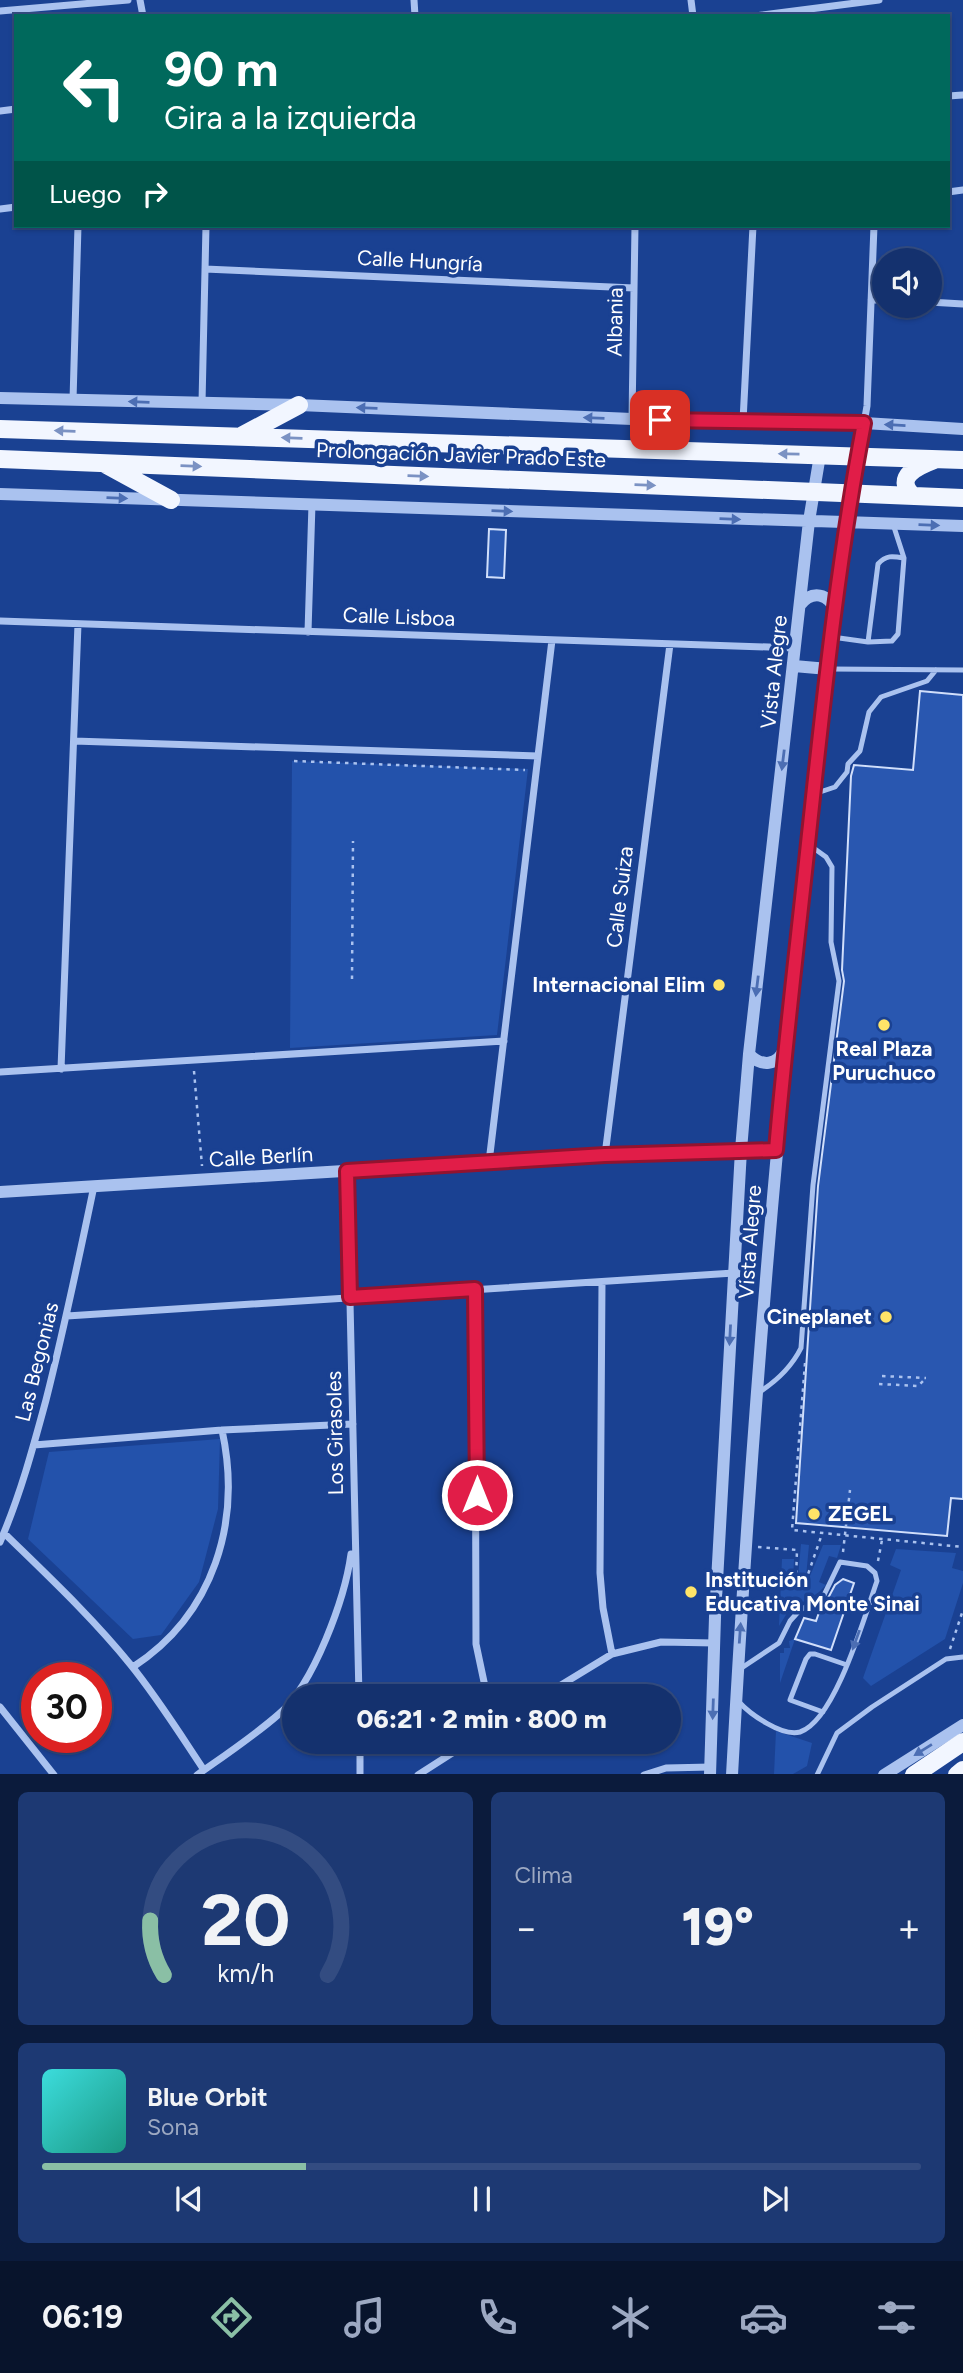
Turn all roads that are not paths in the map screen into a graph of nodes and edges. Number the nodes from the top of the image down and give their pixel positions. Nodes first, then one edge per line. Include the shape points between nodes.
1 (128, 0) edge
2 (878, 0) edge
3 (0, 11) edge
4 (770, 14) edge
5 (79, 228) edge
6 (206, 228) edge
7 (635, 228) edge
8 (753, 228) edge
9 (874, 228) edge
10 (873, 248) edge
11 (205, 269) junction
12 (634, 288) junction
13 (872, 300) edge
14 (942, 303) edge
15 (963, 304) edge
16 (0, 398) edge
17 (73, 400) junction
18 (202, 404) junction
19 (299, 405) junction
20 (632, 419) junction
21 (743, 421) junction
22 (864, 423) junction
23 (0, 429) edge
24 (963, 429) edge
25 (241, 436) junction
26 (820, 455) junction
27 (857, 456) junction
28 (937, 458) junction
29 (0, 459) edge
30 (963, 460) edge
31 (102, 463) junction
32 (813, 492) junction
33 (0, 494) edge
34 (850, 494) junction
35 (913, 496) junction
36 (963, 498) edge
37 (171, 500) junction
38 (312, 504) junction
39 (809, 522) junction
40 (846, 523) junction
41 (893, 524) junction
42 (963, 526) edge
43 (904, 558) junction
44 (800, 605) junction
45 (835, 611) junction
46 (0, 621) edge
47 (78, 624) junction
48 (307, 632) junction
49 (832, 637) junction
50 (552, 640) junction
51 (867, 642) junction
52 (670, 644) junction
53 (796, 648) junction
54 (794, 666) junction
55 (828, 669) junction
56 (936, 670) junction
57 (963, 670) edge
58 (74, 741) junction
59 (538, 756) junction
60 (814, 794) junction
61 (808, 844) junction
62 (504, 1041) junction
63 (785, 1047) junction
64 (749, 1054) junction
65 (61, 1069) junction
66 (0, 1072) edge
67 (741, 1150) junction
68 (776, 1150) junction
69 (605, 1155) junction
70 (489, 1162) junction
71 (347, 1171) junction
72 (94, 1186) junction
73 (0, 1192) edge
74 (734, 1273) junction
75 (602, 1282) junction
76 (475, 1289) junction
77 (350, 1297) junction
78 (67, 1316) junction
79 (758, 1393) junction
80 (353, 1424) junction
81 (222, 1430) junction
82 (34, 1446) junction
83 (4, 1533) junction
84 (354, 1536) junction
85 (0, 1542) edge
86 (715, 1643) junction
87 (611, 1654) junction
88 (963, 1657) edge
89 (847, 1665) junction
90 (132, 1667) junction
91 (714, 1669) junction
92 (737, 1671) junction
93 (359, 1684) edge
94 (484, 1684) edge
95 (562, 1684) edge
96 (736, 1698) junction
97 (0, 1707) edge
98 (823, 1712) junction
99 (281, 1713) joint
100 (963, 1725) edge
101 (963, 1742) edge
102 (360, 1754) edge
103 (450, 1754) edge
104 (963, 1770) edge
105 (710, 1771) edge
106 (200, 1772) edge
107 (54, 1774) edge
108 (360, 1774) edge
109 (418, 1774) edge
110 (644, 1774) edge
111 (732, 1774) edge
112 (817, 1774) edge
113 (884, 1774) edge
114 (914, 1774) edge
115 (957, 1774) edge

1 - 3 street
2 - 4 street
5 - 17 street
6 - 11 street
7 - 12 street, Albania
8 - 21 street
9 - 10 street
11 - 12 street, Calle Hungría
11 - 18 street
12 - 20 street, Albania
13 - 22 street
14 - 15 street
16 - 17 street, Prolongación Javier Prado Este
18 -> 17 street, Prolongación Javier Prado Este
18 - 19 street, Prolongación Javier Prado Este
20 -> 19 street, Prolongación Javier Prado Este
19 - 25 main road
20 - 21 street, Prolongación Javier Prado Este
21 - 22 street, Prolongación Javier Prado Este
24 -> 22 street, Prolongación Javier Prado Este
22 - 27 street, Vista Alegre
25 -> 23 main road, Prolongación Javier Prado Este
26 -> 25 main road, Prolongación Javier Prado Este
26 - 27 main road, Prolongación Javier Prado Este
26 - 32 street, Vista Alegre
27 - 28 main road, Prolongación Javier Prado Este
27 - 34 street, Vista Alegre
28 - 30 main road, Prolongación Javier Prado Este
28 - 35 main road via 906,478 906,489
29 - 31 main road, Prolongación Javier Prado Este
31 -> 32 main road, Prolongación Javier Prado Este
31 - 37 main road
32 - 34 main road, Prolongación Javier Prado Este
32 - 39 street, Vista Alegre
33 -> 37 street
34 - 35 main road, Prolongación Javier Prado Este
34 - 40 street, Vista Alegre
35 - 36 main road, Prolongación Javier Prado Este
37 - 38 street
38 -> 39 street
38 - 48 street
39 - 40 street
39 - 44 street, Vista Alegre
40 - 41 street
40 - 45 street, Vista Alegre
41 -> 42 street
41 - 43 lane
43 - 51 lane via 891,556 878,564
43 - 51 lane via 898,634 892,641
44 - 45 street via 818,595 831,602
44 - 53 street, Vista Alegre
45 - 49 street, Vista Alegre
46 - 47 street, Calle Lisboa
47 - 48 street, Calle Lisboa
47 - 58 street
48 - 50 street, Calle Lisboa
49 - 51 lane
49 - 55 street, Vista Alegre
50 - 52 street, Calle Lisboa
50 - 59 street
52 - 53 street, Calle Lisboa
52 - 69 street, Calle Suiza
53 - 54 street, Vista Alegre
54 - 55 street
54 -> 64 street, Vista Alegre
55 - 56 lane
55 - 60 street, Vista Alegre
56 - 57 lane
56 - 60 lane via 928,681 881,697 869,712 860,751 847,772 835,787
58 - 59 street
58 - 65 street
59 - 62 street
60 - 61 street, Vista Alegre
61 - 63 street, Vista Alegre
61 - 79 lane via 832,867 831,942 839,981 813,1185 801,1348 782,1375
62 - 65 street
62 - 70 street
63 - 64 street via 777,1060 769,1063
63 - 68 street, Vista Alegre
64 - 67 street, Vista Alegre
65 - 66 street
67 - 68 street, Calle Berlín
67 - 69 street, Calle Berlín
67 - 74 street, Vista Alegre
68 - 79 street, Vista Alegre
69 - 70 street, Calle Berlín
70 - 71 street, Calle Berlín
71 - 72 street, Calle Berlín
71 - 77 street, Los Girasoles
72 - 73 street, Calle Berlín
72 - 78 street, Las Begonias
74 - 75 street
74 -> 86 street, Vista Alegre
75 - 76 street
75 - 87 street via 600,1573
76 - 77 street
76 - 94 street via 476,1644
77 - 78 street
77 - 80 street, Los Girasoles
78 - 82 street, Las Begonias
92 -> 79 street, Vista Alegre
80 - 81 street
80 - 84 street, Los Girasoles
81 - 82 street
81 - 90 street via 229,1508 215,1565 187,1616 161,1646
82 - 83 street, Las Begonias
83 - 85 street, Las Begonias
83 - 90 street via 70,1597
84 - 93 street, Los Girasoles
84 - 99 street via 330,1630 309,1673
86 - 87 street via 661,1642
86 - 91 street, Vista Alegre
87 - 95 street
88 - 112 lane via 946,1659 837,1733
92 -> 89 lane via 779,1643 799,1611 824,1595 842,1562 867,1566 877,1575
89 - 98 lane
89 - 98 lane via 815,1654 806,1659 790,1700
90 - 106 street
91 - 92 street
91 -> 105 street, Vista Alegre
92 - 96 street, Vista Alegre
96 - 98 lane via 756,1718 794,1732 813,1724
96 - 111 street, Vista Alegre
97 - 107 street
99 - 106 street
100 -> 113 street
101 - 114 main road
102 - 108 street
103 - 109 street
104 - 115 main road
105 - 110 street via 666,1768

